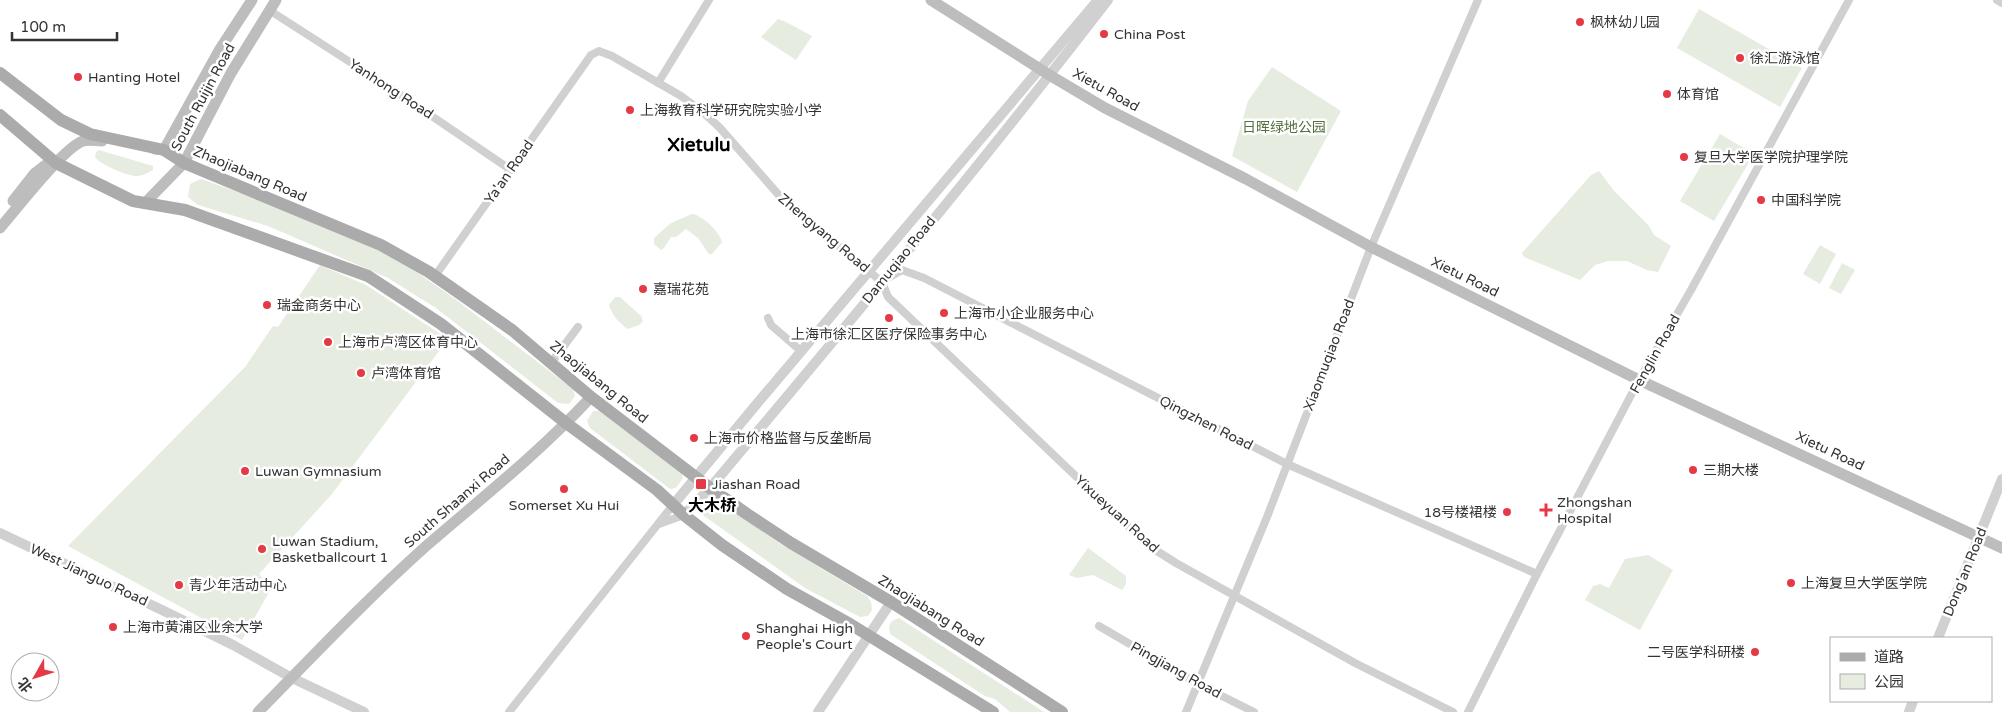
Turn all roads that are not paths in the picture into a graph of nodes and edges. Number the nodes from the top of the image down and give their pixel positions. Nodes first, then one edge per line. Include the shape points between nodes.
1 (252, 0) edge
2 (276, 0) edge
3 (709, 0) edge
4 (931, 0) edge
5 (1098, 0) edge
6 (1108, 0) edge
7 (1478, 0) edge
8 (1849, 0) edge
9 (1996, 0) edge
10 (2002, 3) edge
11 (269, 10) junction
12 (582, 66) joint
13 (1040, 69) junction
14 (0, 73) edge
15 (1051, 76) junction
16 (658, 83) junction
17 (0, 115) edge
18 (164, 150) junction
19 (54, 161) junction
20 (184, 163) junction
21 (511, 170) junction
22 (146, 202) junction
23 (0, 218) edge
24 (0, 228) edge
25 (1371, 247) junction
26 (868, 270) junction
27 (435, 276) junction
28 (882, 282) junction
29 (768, 318) dead end
30 (578, 327) dead end
31 (801, 351) junction
32 (551, 363) junction
33 (1640, 380) junction
34 (591, 396) junction
35 (566, 423) junction
36 (1287, 464) junction
37 (697, 477) junction
38 (2002, 479) edge
39 (710, 488) junction
40 (673, 506) junction
41 (684, 515) junction
42 (659, 524) junction
43 (0, 533) edge
44 (1979, 537) junction
45 (2002, 548) edge
46 (1537, 574) junction
47 (1235, 596) junction
48 (891, 602) junction
49 (1099, 626) dead end
50 (869, 636) junction
51 (1938, 637) edge
52 (292, 678) junction
53 (1198, 684) junction
54 (258, 712) edge
55 (364, 712) edge
56 (509, 712) edge
57 (818, 712) edge
58 (993, 712) edge
59 (1062, 712) edge
60 (1186, 712) edge
61 (1254, 712) edge
62 (1453, 712) edge
63 (1468, 712) edge

1 - 18 main road, South Ruijin Road
2 - 11 main road, South Ruijin Road
3 - 16 street
4 - 13 main road, Xietu Road
5 - 13 street, Damuqiao Road
6 - 15 street, Damuqiao Road
7 - 25 street, Xiaomuqiao Road
8 - 33 street, Fenglin Road
9 - 10 street
11 - 20 main road, South Ruijin Road via 231,73
11 - 21 street, Yanhong Road
12 - 16 street, Zhengyang Road via 599,51
12 - 21 street, Ya'an Road
13 - 15 main road, Xietu Road
13 - 26 street, Damuqiao Road
14 - 18 main road, Zhaojiabang Road via 61,120 90,134
15 - 25 main road, Xietu Road via 1105,108
15 - 28 street, Damuqiao Road
16 - 26 street, Zhengyang Road via 681,96 720,128 784,201
17 - 19 main road
18 - 19 main road via 92,140 82,141
18 - 20 main road, Zhaojiabang Road
19 - 22 main road via 133,201
19 - 23 main road via 35,173
19 - 24 main road
20 - 22 main road, South Ruijin Road
20 - 27 main road, Zhaojiabang Road via 381,246
21 - 27 street, Ya'an Road
22 - 35 main road via 185,210 368,276 442,324
25 - 33 main road, Xietu Road
25 - 36 street, Xiaomuqiao Road
26 - 28 street, Zhengyang Road
26 - 31 street, Damuqiao Road
27 - 32 main road, Zhaojiabang Road via 512,330
28 - 36 street, Qingzhen Road via 902,270 924,278
28 - 39 street, Damuqiao Road
28 - 47 street, Yixueyuan Road via 888,297 1149,546
29 - 31 street via 771,325
30 - 32 street
31 - 37 street, Damuqiao Road
32 - 34 main road, Zhaojiabang Road
33 - 44 main road, Xietu Road
33 - 46 street, Fenglin Road
34 - 35 main road, South Shaanxi Road
34 - 37 main road, Zhaojiabang Road
35 - 40 main road via 657,490
35 - 52 main road, South Shaanxi Road via 369,599
36 - 46 street, Qingzhen Road
36 - 47 street, Xiaomuqiao Road
37 - 39 main road, Zhaojiabang Road
37 - 40 street, Damuqiao Road
38 - 44 street, Dong'an Road
39 - 41 street, Damuqiao Road
39 - 48 main road, Zhaojiabang Road via 791,543
40 - 41 main road
40 - 42 street
41 - 42 street
41 - 50 main road via 787,589
42 - 56 street
43 - 52 street, West Jianguo Road via 228,642
44 - 45 main road, Xietu Road
44 - 51 street, Dong'an Road
46 - 63 street, Fenglin Road
47 - 53 street, Xiaomuqiao Road
47 - 62 street, Yixueyuan Road via 1355,663
48 - 50 street
48 - 59 main road, Zhaojiabang Road
49 - 53 street, Pingjiang Road
50 - 57 street
50 - 58 main road
52 - 54 main road, South Shaanxi Road
52 - 55 street, West Jianguo Road
53 - 60 street, Xiaomuqiao Road
53 - 61 street, Pingjiang Road

